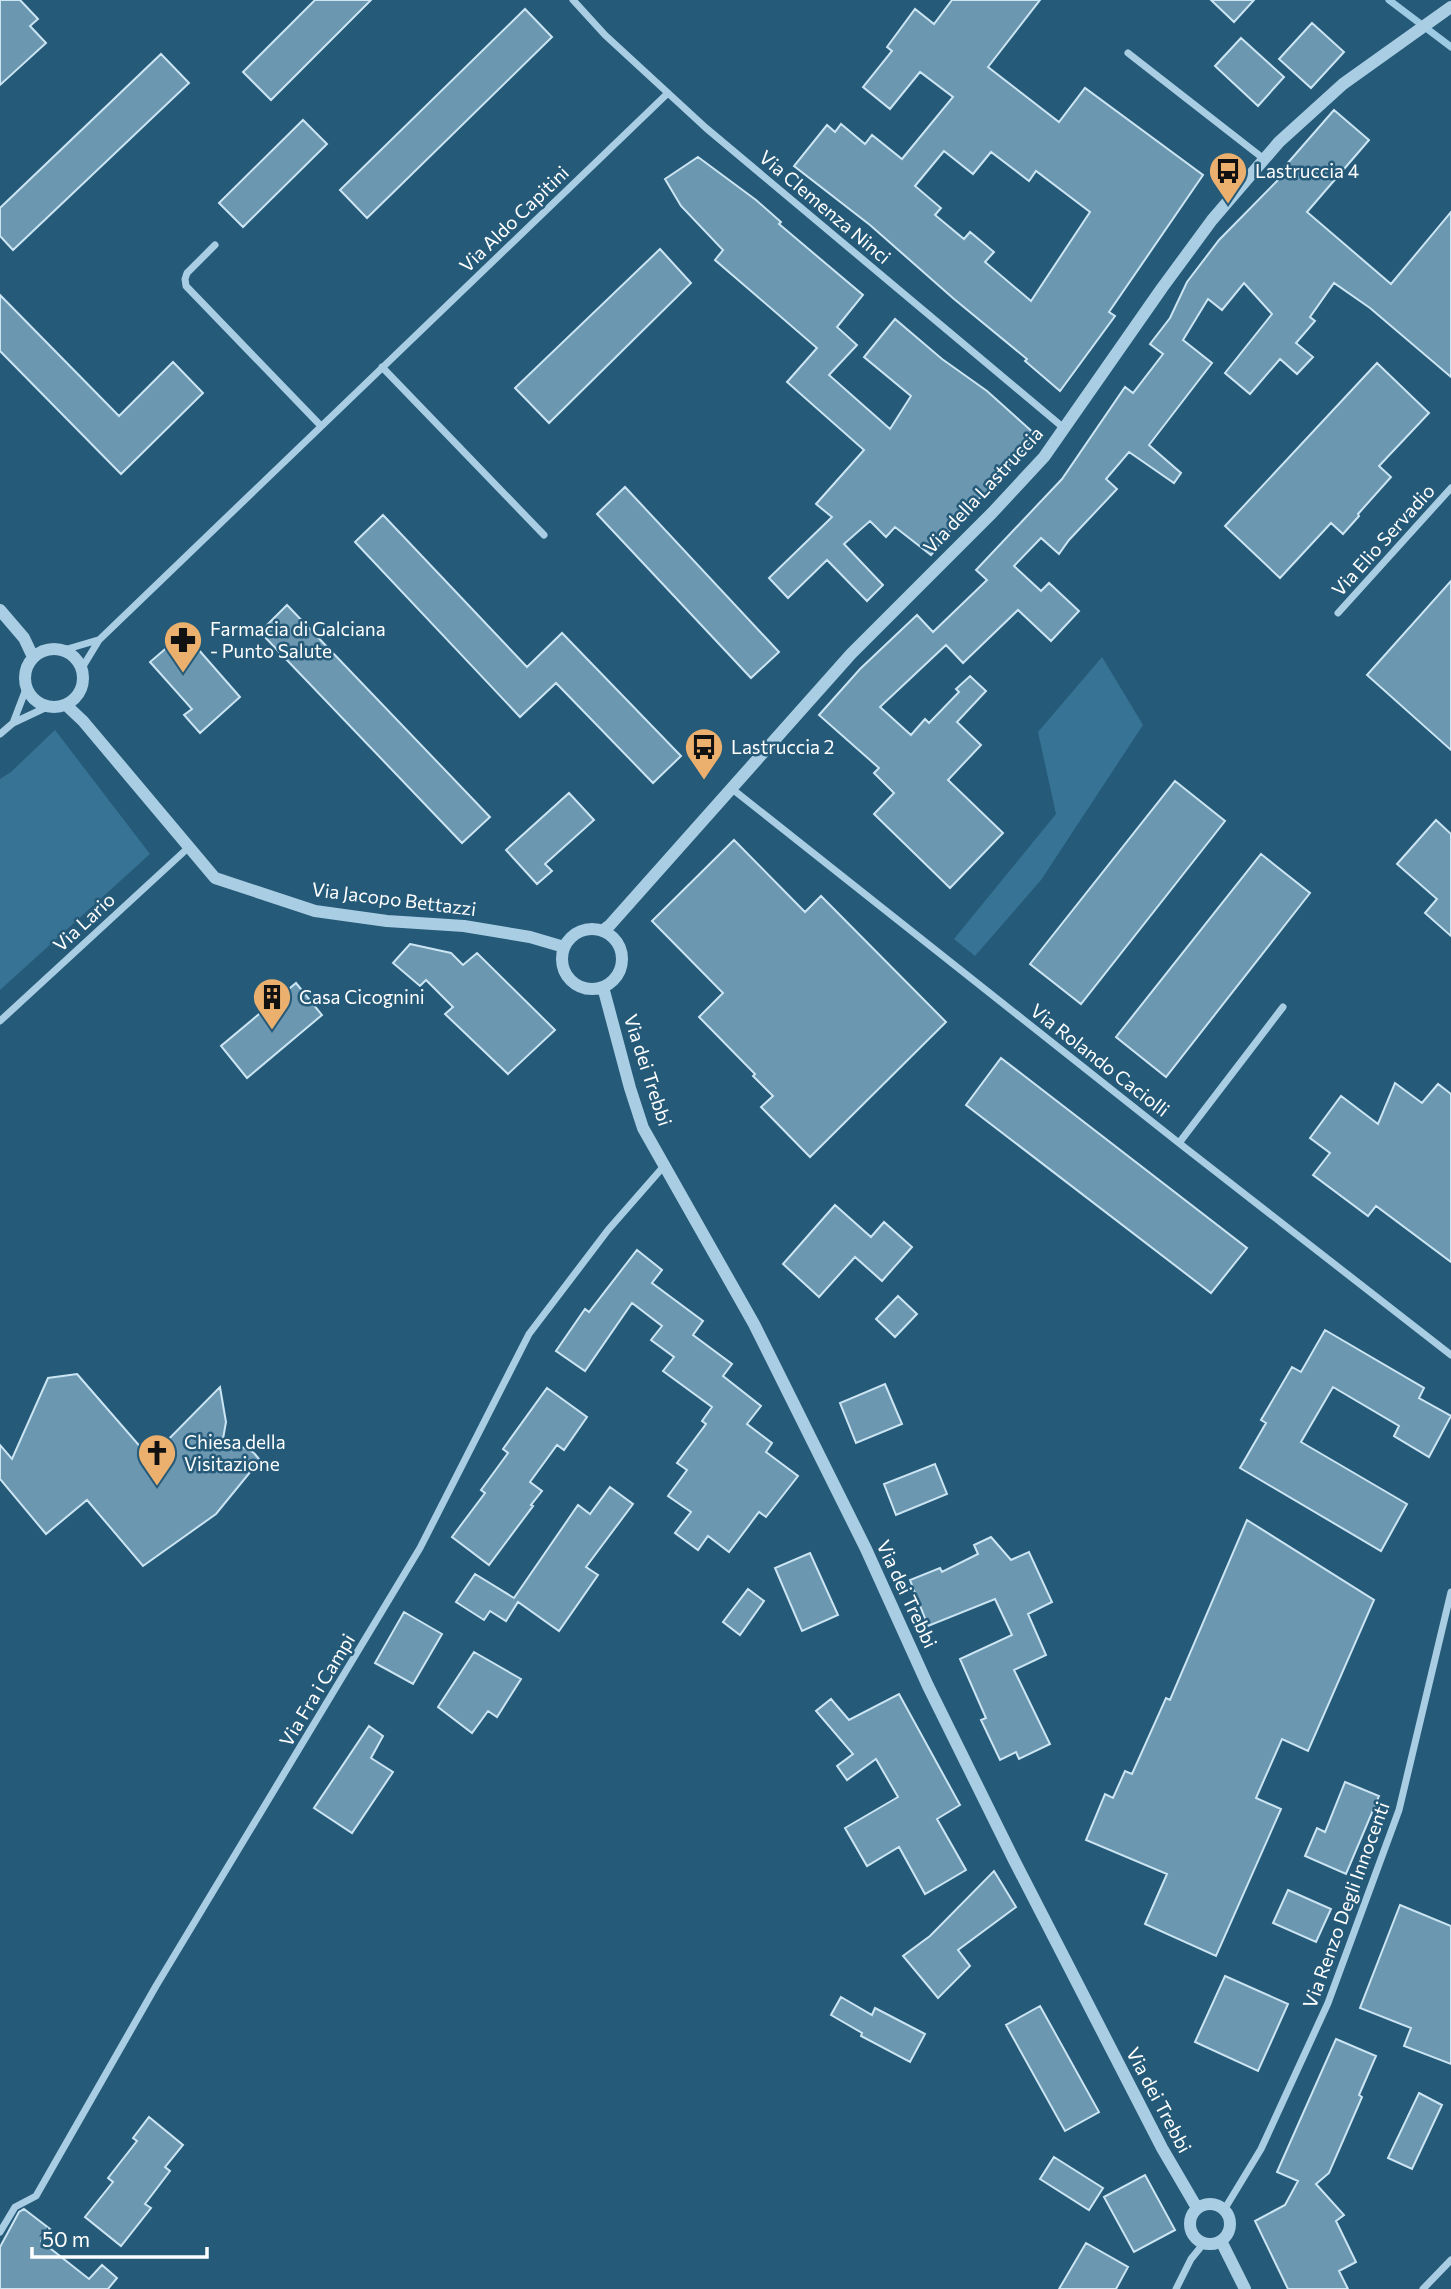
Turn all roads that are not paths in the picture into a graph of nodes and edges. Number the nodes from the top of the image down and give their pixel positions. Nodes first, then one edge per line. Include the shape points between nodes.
1 (573, 0) edge
2 (1451, 7) edge
3 (1129, 52) dead end
4 (668, 93) junction
5 (1264, 159) junction
6 (215, 245) dead end
7 (382, 367) junction
8 (321, 426) junction
9 (1065, 429) junction
10 (1451, 488) edge
11 (544, 535) dead end
12 (0, 610) edge
13 (1338, 613) dead end
14 (24, 638) junction
15 (99, 640) junction
16 (46, 650) junction
17 (64, 650) junction
18 (33, 657) junction
19 (82, 668) junction
20 (26, 689) junction
21 (78, 696) junction
22 (66, 705) junction
23 (47, 707) junction
24 (83, 721) junction
25 (13, 723) junction
26 (0, 734) edge
27 (731, 788) junction
28 (189, 846) junction
29 (602, 930) junction
30 (564, 947) junction
31 (603, 987) junction
32 (1283, 1007) dead end
33 (0, 1021) edge
34 (1179, 1143) junction
35 (665, 1166) junction
36 (1451, 1355) edge
37 (1451, 1592) edge
38 (1197, 2208) junction
39 (1224, 2210) junction
40 (0, 2232) edge
41 (1221, 2241) junction
42 (1204, 2244) junction
43 (1451, 2260) edge
44 (1175, 2289) edge
45 (1245, 2289) edge
46 (1423, 2289) edge

1 - 4 street, Via Clemenza Ninci
2 - 5 street, Via della Lastruccia via 1324,100
3 - 5 street
4 - 7 street, Via Aldo Capitini
4 - 9 street, Via Clemenza Ninci
5 - 9 street, Via della Lastruccia via 1212,220
6 - 8 street via 187,273 186,286
7 - 8 street, Via Aldo Capitini
7 - 11 street
8 - 15 street, Via Aldo Capitini
9 - 27 street, Via della Lastruccia via 992,513 851,654
10 - 13 street, Via Elio Servadio
12 - 14 street
14 - 16 street
14 - 18 street
15 - 17 street, Via Aldo Capitini
15 - 19 street, Via Aldo Capitini
16 - 17 street
16 - 18 street
17 - 19 street
18 - 20 street via 25,672
19 - 21 street, Via Jacopo Bettazzi via 84,683
20 - 23 street
20 - 25 street
21 - 22 street
21 - 24 street, Via Jacopo Bettazzi
22 - 23 street
22 - 24 street, Via Jacopo Bettazzi
23 - 25 street
24 - 28 street, Via Jacopo Bettazzi
25 - 26 street
27 - 29 street, Via della Lastruccia
27 - 34 street, Via Rolando Caciolli
28 - 30 street, Via Jacopo Bettazzi via 215,878 315,911 464,926
28 - 33 street, Via Lario
29 - 30 street via 584,930
29 - 31 street via 620,947 622,959 620,971
30 - 31 street via 562,959 570,980 580,987
31 - 35 street, Via dei Trebbi via 640,1118
32 - 34 street
34 - 36 street, Via Rolando Caciolli
35 - 38 street, Via dei Trebbi via 754,1324 1020,1872
35 - 40 street, Via Fra i Campi via 608,1230 529,1334 413,1559 156,1986 36,2196 15,2207
37 - 39 street, Via Renzo Degli Innocenti via 1399,1811 1328,2003 1261,2149
38 - 39 street via 1214,2204
38 - 42 street via 1190,2225
39 - 41 street via 1229,2230
41 - 42 street
41 - 45 street
42 - 44 street
43 - 46 street

